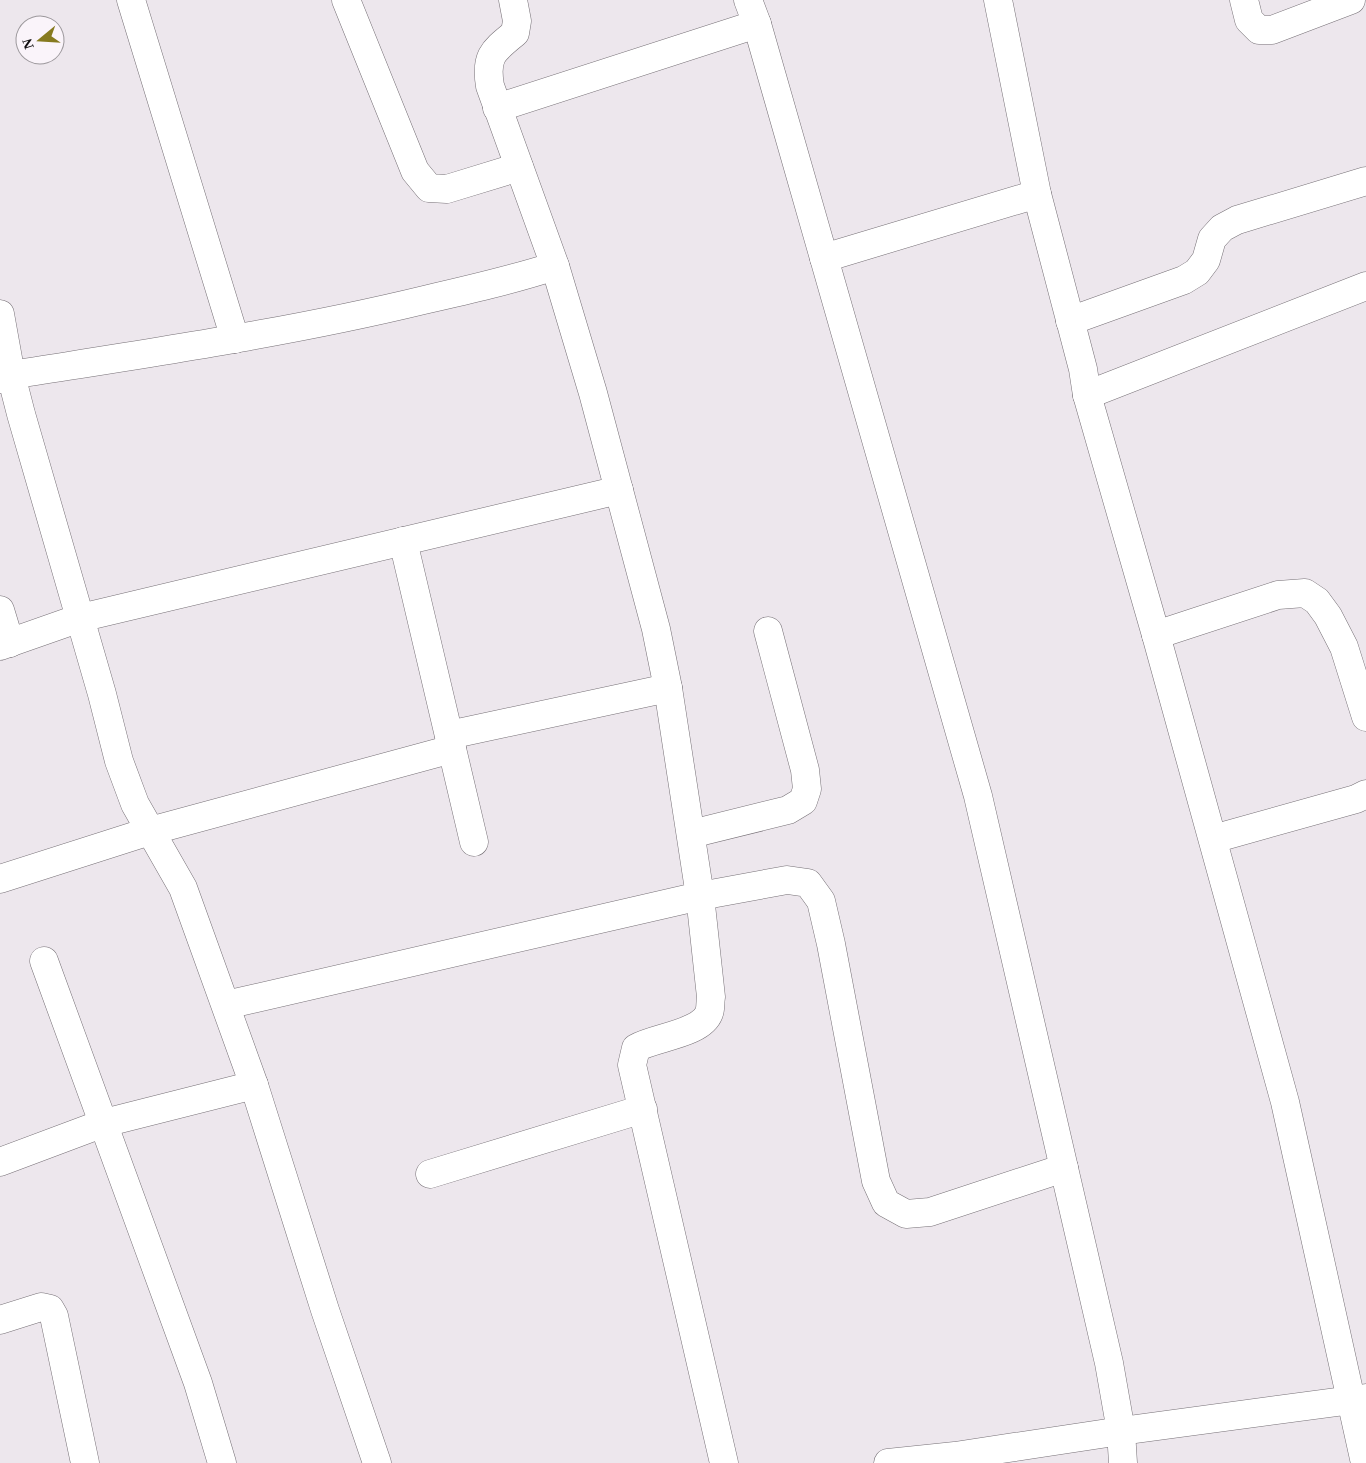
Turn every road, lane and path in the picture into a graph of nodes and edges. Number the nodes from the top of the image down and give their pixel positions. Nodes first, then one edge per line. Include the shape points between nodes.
1 (131, 0) edge
2 (346, 0) edge
3 (513, 0) edge
4 (998, 0) edge
5 (1244, 0) edge
6 (1351, 0) edge
7 (753, 12) edge
8 (497, 108) junction
9 (519, 166) junction
10 (1366, 181) edge
11 (1037, 194) junction
12 (824, 258) junction
13 (555, 266) junction
14 (1366, 286) edge
15 (0, 314) edge
16 (1070, 321) junction
17 (235, 339) junction
18 (6, 377) edge
19 (1087, 395) junction
20 (619, 490) junction
21 (403, 541) junction
22 (0, 610) edge
23 (80, 618) junction
24 (768, 631) dead end
25 (1156, 635) junction
26 (5, 645) edge
27 (668, 688) junction
28 (1365, 706) edge
29 (450, 742) junction
30 (1366, 794) edge
31 (150, 831) junction
32 (691, 834) junction
33 (1213, 839) junction
34 (474, 842) dead end
35 (0, 879) edge
36 (700, 896) junction
37 (44, 961) dead end
38 (226, 1005) junction
39 (254, 1085) junction
40 (643, 1109) junction
41 (104, 1123) junction
42 (0, 1162) edge
43 (1064, 1168) junction
44 (430, 1174) dead end
45 (0, 1320) edge
46 (1359, 1399) edge
47 (1121, 1431) junction
48 (956, 1460) edge
49 (85, 1463) edge
50 (222, 1463) edge
51 (377, 1463) edge
52 (724, 1463) edge
53 (888, 1463) edge
54 (1122, 1463) edge
55 (1365, 1463) edge

1 - 17 street
2 - 9 street via 415,170 428,188 447,189
3 - 8 street via 517,21 515,33 491,56 487,70
4 - 11 street
5 - 6 street via 1249,20 1260,30 1272,30
7 - 8 street
7 - 12 street
8 - 9 street
9 - 13 street
10 - 16 street via 1237,220 1222,228 1212,239 1206,260 1197,272 1184,280
11 - 12 street
11 - 16 street
12 - 43 street via 978,796
13 - 17 street via 518,278 358,316
13 - 20 street
14 - 19 street
15 - 18 street
16 - 19 street
17 - 18 street
18 - 23 street
19 - 25 street
20 - 21 street
20 - 27 street via 656,629
21 - 23 street
21 - 29 street
22 - 26 street
23 - 26 street
23 - 31 street via 119,761 135,804
24 - 32 street via 805,770 807,788 803,801 788,810
25 - 28 street via 1278,595 1305,593 1317,601 1328,616 1344,648
25 - 33 street
27 - 29 street
27 - 32 street
29 - 31 street
29 - 34 street
30 - 33 street
31 - 35 street
31 - 38 street via 184,888
32 - 36 street
33 - 46 street via 1285,1102
36 - 38 street
36 - 40 street via 711,997 709,1013 701,1024 636,1048 632,1065
36 - 43 street via 787,880 808,883 821,901 876,1181 886,1203 906,1214 930,1212
37 - 41 street
38 - 39 street
39 - 41 street
39 - 51 street
40 - 44 street
40 - 52 street
41 - 42 street
41 - 50 street via 198,1383
43 - 47 street via 1109,1363
45 - 49 street via 41,1307 50,1308
46 - 47 street
46 - 55 street
47 - 48 street
47 - 54 street
48 - 53 street

